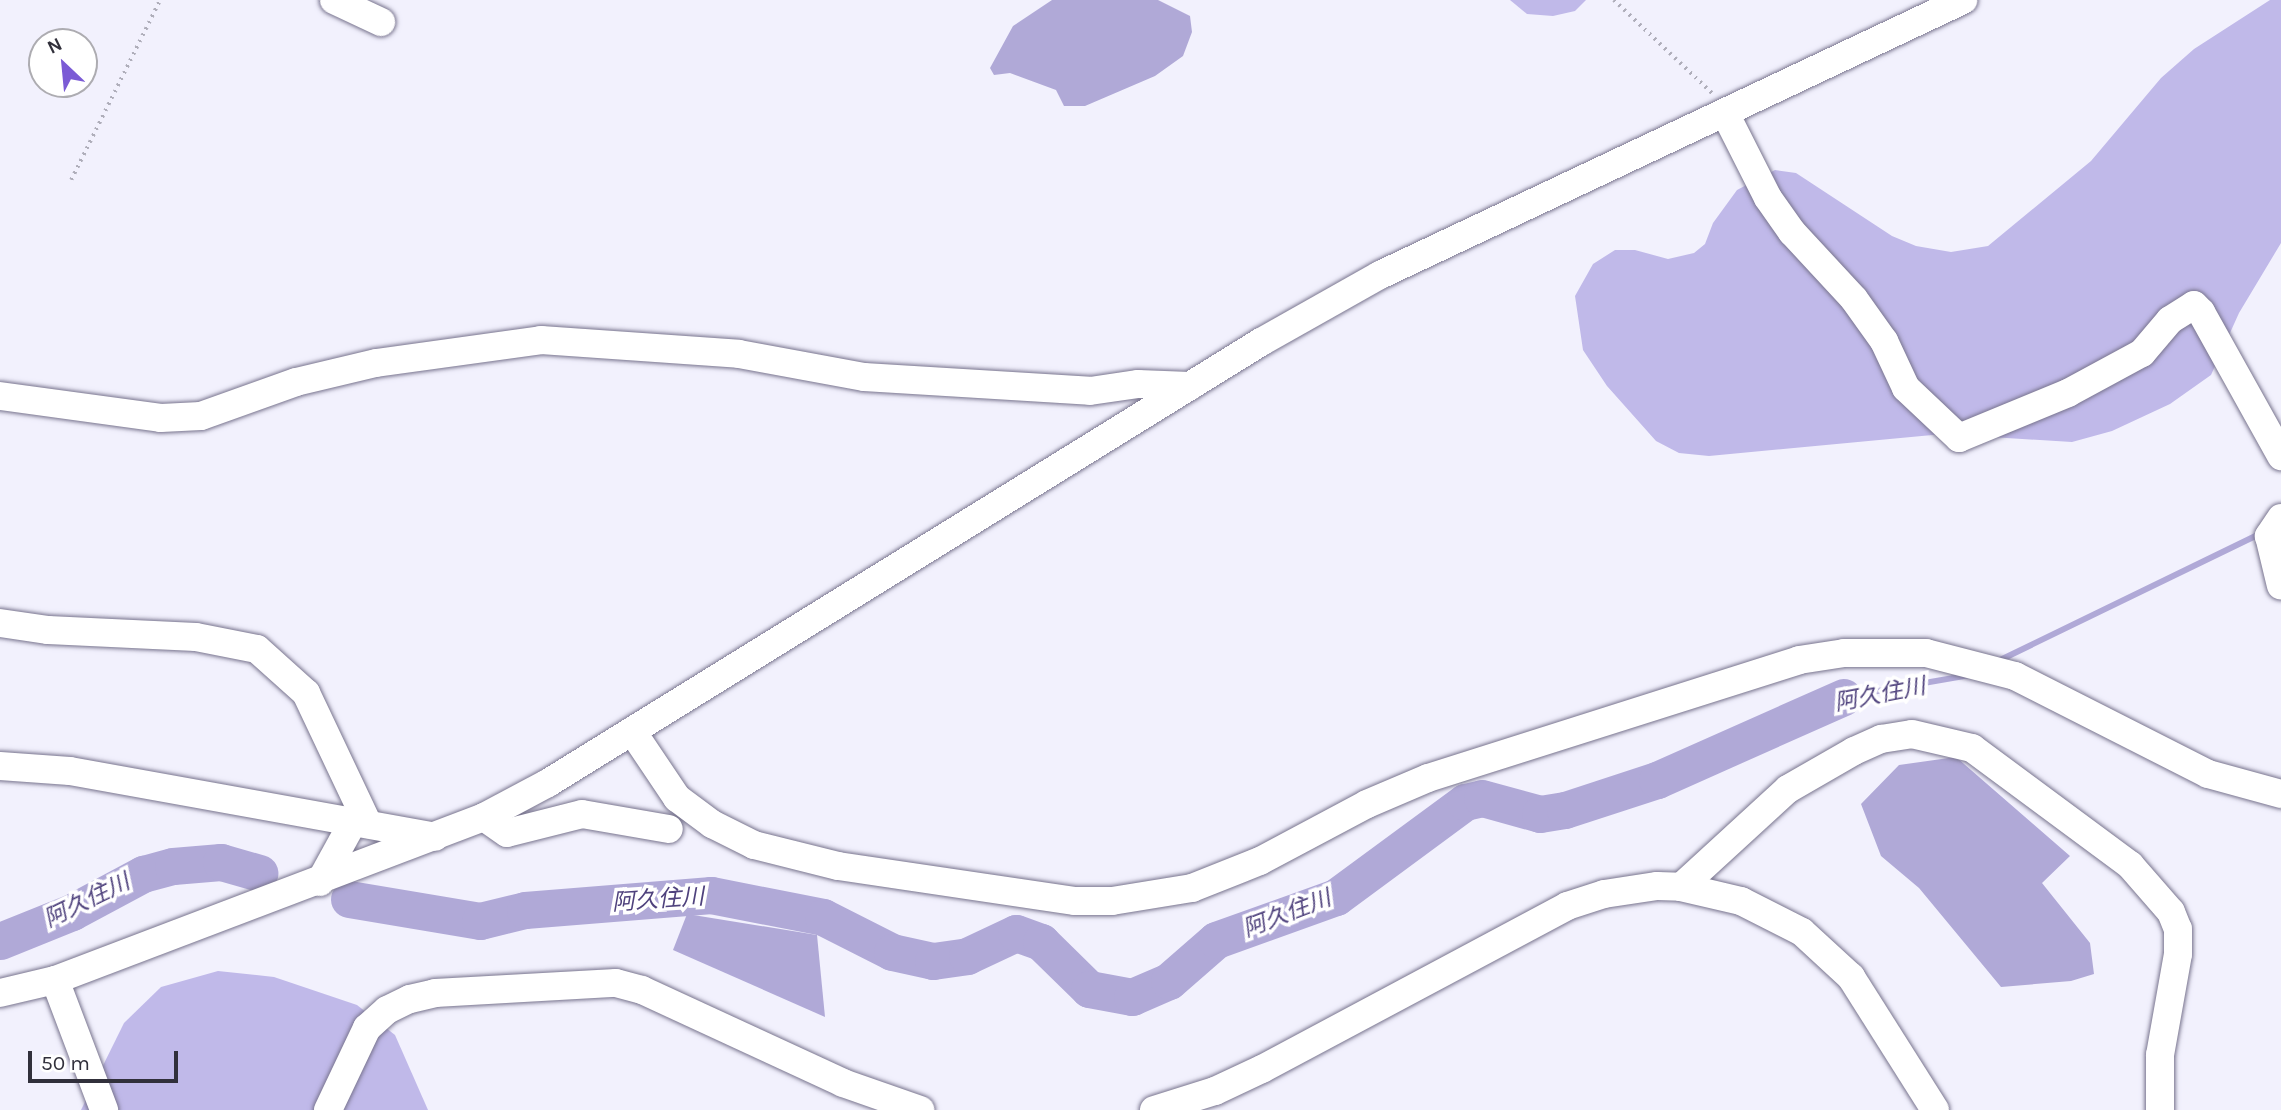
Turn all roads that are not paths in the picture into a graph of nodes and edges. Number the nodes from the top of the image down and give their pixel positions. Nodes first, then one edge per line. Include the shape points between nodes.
1 (334, 0) edge
2 (1963, 0) edge
3 (381, 22) dead end
4 (1725, 113) junction
5 (1190, 386) junction
6 (0, 396) edge
7 (2281, 456) edge
8 (2281, 518) edge
9 (2281, 586) edge
10 (0, 623) edge
11 (632, 731) junction
12 (0, 766) edge
13 (2281, 794) edge
14 (484, 817) junction
15 (313, 818) junction
16 (361, 823) junction
17 (669, 829) dead end
18 (435, 837) junction
19 (320, 881) junction
20 (1681, 887) junction
21 (55, 981) junction
22 (0, 993) edge
23 (844, 1097) edge
24 (104, 1110) edge
25 (328, 1110) edge
26 (920, 1110) edge
27 (1154, 1110) edge
28 (1935, 1110) edge
29 (2160, 1110) edge

1 - 3 street
2 - 4 street
4 - 5 street via 1380,275
4 - 7 street via 1768,198 1791,232 1854,299 1884,341 1906,388 1959,438 2068,393 2142,353 2169,320 2193,305 2202,312
5 - 6 street via 1138,384 1090,391 864,377 739,354 541,340 376,363 296,382 201,416 161,418
5 - 11 street
8 - 9 street via 2269,536
10 - 16 street via 48,630 195,637 257,649 306,693
11 - 13 street via 677,798 712,824 754,845 838,866 1075,901 1112,901 1192,888 1260,861 1367,804 1428,778 1799,660 1844,653 1926,653 2015,676 2208,774
11 - 14 street
12 - 15 street via 70,771
14 - 17 street via 507,833 582,814
14 - 18 street
15 - 16 street
15 - 19 street via 322,843
16 - 18 street
16 - 19 street
18 - 19 street
19 - 21 street
20 - 27 street via 1634,888 1567,906 1262,1069 1215,1091
20 - 28 street via 1741,901 1801,932 1825,951 1865,997
20 - 29 street via 1788,789 1881,738 1912,734 1972,748 2130,865 2171,912 2178,929 2178,954 2160,1055
21 - 22 street
21 - 24 street
23 - 25 street via 642,990 616,983 435,993 410,999 387,1010 367,1028
23 - 26 street

